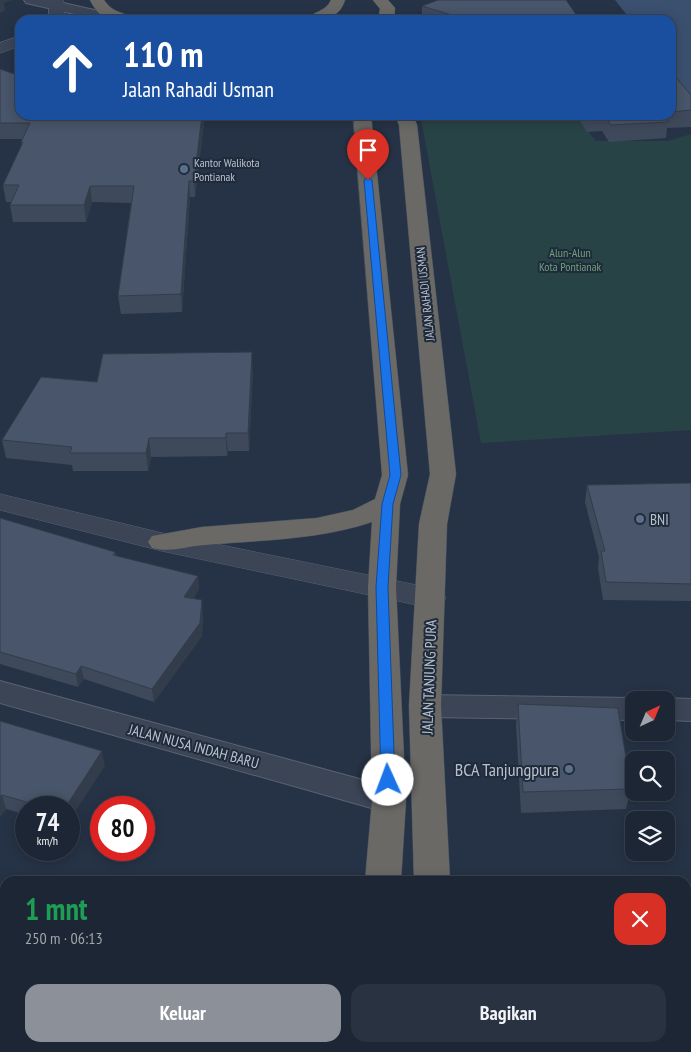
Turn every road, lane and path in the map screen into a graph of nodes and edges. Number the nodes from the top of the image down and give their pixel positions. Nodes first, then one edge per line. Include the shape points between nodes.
1 (31, 0) edge
2 (97, 0) edge
3 (338, 0) edge
4 (380, 0) edge
5 (56, 9) edge
6 (89, 15) edge
7 (111, 15) edge
8 (322, 15) edge
9 (387, 15) edge
10 (15, 43) edge
11 (0, 48) edge
12 (362, 120) edge
13 (406, 120) edge
14 (443, 474) joint
15 (0, 502) edge
16 (387, 504) junction
17 (162, 542) junction
18 (382, 587) junction
19 (431, 598) junction
20 (0, 692) edge
21 (425, 706) junction
22 (625, 709) edge
23 (675, 709) edge
24 (691, 710) edge
25 (389, 800) junction
26 (383, 876) edge
27 (432, 876) edge

1 - 5 street
2 - 7 highway
3 - 8 highway via 337,5
4 - 9 highway via 388,8
5 - 6 street
10 - 11 street
12 - 16 highway via 396,475
13 - 14 highway, JALAN RAHADI USMAN
14 - 19 highway, JALAN TANJUNG PURA via 433,524
15 - 17 street
16 - 17 highway via 341,523
16 - 18 highway
17 - 18 street
18 - 19 street
18 - 25 highway
19 - 21 highway, JALAN TANJUNG PURA
20 - 25 street, JALAN NUSA INDAH BARU
21 - 22 street
21 - 27 highway, JALAN TANJUNG PURA
23 - 24 street
25 - 26 highway

